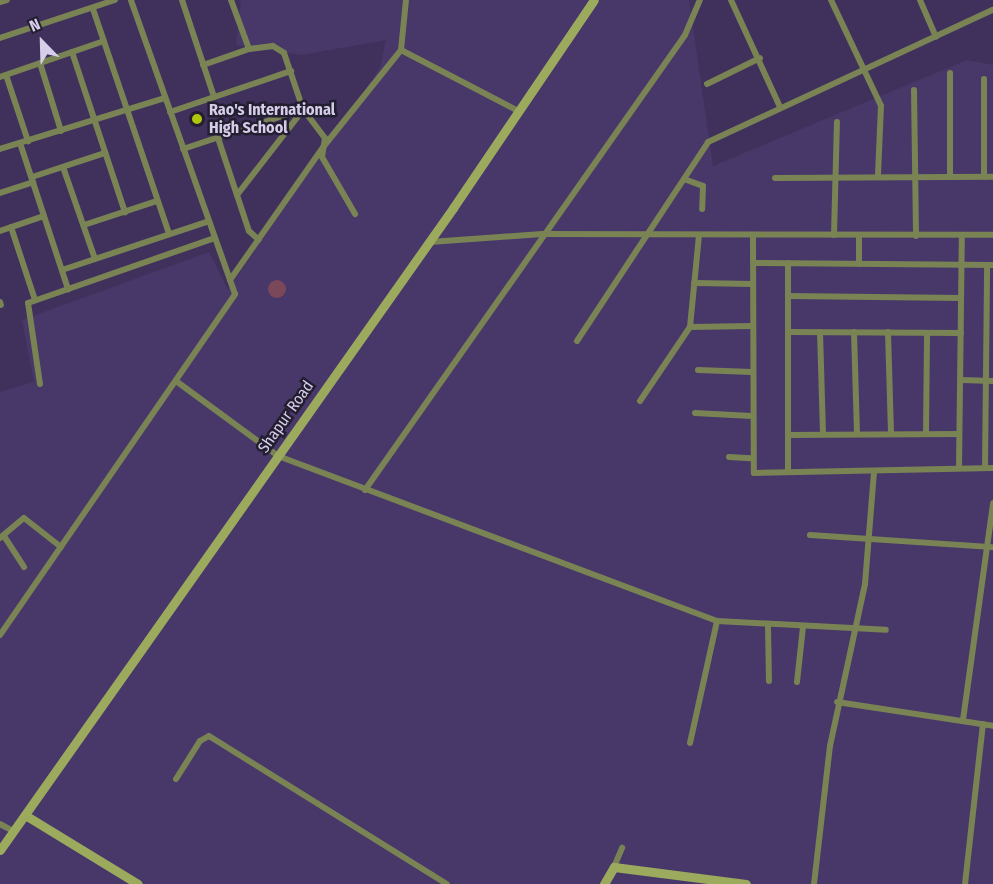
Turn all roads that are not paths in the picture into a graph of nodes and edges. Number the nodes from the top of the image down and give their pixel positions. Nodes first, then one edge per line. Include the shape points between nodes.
1 (7, 0) edge
2 (116, 0) edge
3 (131, 0) edge
4 (182, 0) edge
5 (231, 0) edge
6 (406, 0) edge
7 (594, 0) edge
8 (700, 0) edge
9 (731, 0) edge
10 (831, 0) edge
11 (920, 0) edge
12 (0, 2) edge
13 (93, 9) junction
14 (993, 10) edge
15 (936, 37) junction
16 (0, 38) edge
17 (104, 41) junction
18 (249, 49) junction
19 (401, 50) junction
20 (72, 52) junction
21 (760, 58) junction
22 (40, 63) junction
23 (203, 65) junction
24 (864, 70) junction
25 (291, 71) junction
26 (950, 73) dead end
27 (3, 76) edge
28 (984, 79) dead end
29 (707, 84) dead end
30 (914, 90) dead end
31 (214, 97) junction
32 (165, 98) junction
33 (780, 107) junction
34 (303, 109) junction
35 (126, 110) junction
36 (518, 111) junction
37 (170, 112) junction
38 (94, 120) junction
39 (837, 122) dead end
40 (61, 131) junction
41 (218, 138) junction
42 (28, 141) junction
43 (20, 143) junction
44 (324, 146) junction
45 (0, 149) edge
46 (183, 149) junction
47 (105, 153) junction
48 (63, 167) junction
49 (836, 176) junction
50 (878, 176) junction
51 (914, 176) junction
52 (950, 177) junction
53 (984, 177) junction
54 (993, 177) edge
55 (776, 178) dead end
56 (684, 179) junction
57 (32, 180) junction
58 (0, 193) edge
59 (237, 195) junction
60 (158, 201) junction
61 (702, 209) dead end
62 (125, 212) junction
63 (355, 214) dead end
64 (44, 216) junction
65 (209, 221) junction
66 (84, 225) junction
67 (11, 227) junction
68 (0, 231) edge
69 (169, 234) junction
70 (542, 234) junction
71 (648, 234) junction
72 (699, 235) junction
73 (753, 235) junction
74 (834, 235) junction
75 (993, 235) edge
76 (859, 236) junction
77 (916, 236) junction
78 (962, 236) junction
79 (215, 238) junction
80 (259, 240) junction
81 (426, 242) junction
82 (95, 259) junction
83 (753, 263) junction
84 (788, 263) junction
85 (859, 264) junction
86 (962, 264) junction
87 (990, 265) edge
88 (62, 270) junction
89 (230, 280) junction
90 (694, 284) junction
91 (753, 284) junction
92 (68, 289) junction
93 (788, 296) junction
94 (961, 298) junction
95 (35, 300) junction
96 (753, 326) junction
97 (690, 327) junction
98 (789, 332) junction
99 (820, 332) junction
100 (854, 332) junction
101 (888, 332) junction
102 (927, 333) junction
103 (961, 333) junction
104 (577, 341) dead end
105 (698, 370) dead end
106 (753, 372) junction
107 (962, 380) junction
108 (176, 381) junction
109 (991, 381) edge
110 (40, 384) dead end
111 (640, 401) dead end
112 (695, 413) dead end
113 (752, 416) junction
114 (891, 433) junction
115 (926, 433) junction
116 (823, 434) junction
117 (856, 434) junction
118 (959, 434) junction
119 (788, 435) junction
120 (278, 456) junction
121 (729, 457) dead end
122 (751, 458) junction
123 (959, 468) junction
124 (985, 468) junction
125 (993, 468) edge
126 (874, 471) junction
127 (788, 472) junction
128 (366, 490) junction
129 (993, 503) edge
130 (810, 535) dead end
131 (2, 537) edge
132 (869, 541) junction
133 (61, 547) junction
134 (990, 547) edge
135 (24, 567) dead end
136 (717, 621) junction
137 (768, 626) junction
138 (803, 627) junction
139 (853, 628) junction
140 (886, 630) dead end
141 (0, 635) edge
142 (769, 681) dead end
143 (797, 682) dead end
144 (837, 702) junction
145 (963, 720) junction
146 (983, 724) junction
147 (993, 726) edge
148 (690, 743) dead end
149 (176, 779) dead end
150 (25, 815) junction
151 (0, 824) edge
152 (13, 831) junction
153 (622, 849) dead end
154 (0, 850) edge
155 (614, 867) junction
156 (138, 884) edge
157 (447, 884) edge
158 (604, 884) edge
159 (746, 884) edge
160 (814, 884) edge
161 (965, 884) edge

1 - 12 street
2 - 13 street
3 - 32 street
4 - 23 street
5 - 18 street
6 - 19 street
7 - 36 street, Shapur Road
8 - 70 street via 685,34
9 - 21 street
10 - 24 street
11 - 15 street
13 - 16 street
13 - 17 street
14 - 15 street
15 - 24 street
17 - 20 street
17 - 35 street
18 - 23 street
18 - 25 street via 273,46 284,53
19 - 36 street
19 - 44 street
20 - 22 street
20 - 38 street
21 - 29 street
21 - 33 street
22 - 27 street
22 - 40 street
23 - 31 street
24 - 33 street
24 - 50 street via 881,106
25 - 31 street
25 - 34 street
26 - 52 street
27 - 42 street
28 - 53 street
30 - 51 street
31 - 37 street
32 - 35 street
32 - 37 street
33 - 56 street via 708,142
34 - 41 street
34 - 44 street via 325,138
34 - 59 street
35 - 38 street
35 - 60 street
36 - 81 street, Shapur Road
37 - 46 street
38 - 40 street
38 - 47 street
39 - 49 street
40 - 42 street
41 - 46 street
41 - 59 street
42 - 43 street
43 - 45 street
43 - 57 street
44 - 63 street via 322,157
44 - 80 street
46 - 65 street
47 - 48 street
47 - 62 street
48 - 57 street
48 - 66 street
49 - 50 street
49 - 55 street
49 - 74 street
50 - 51 street
51 - 52 street
51 - 77 street
52 - 53 street
53 - 54 street
56 - 61 street via 703,186
56 - 71 street
57 - 58 street
57 - 64 street
59 - 80 street via 249,231
60 - 62 street
60 - 69 street
62 - 66 street
64 - 67 street
64 - 88 street
65 - 69 street
65 - 79 street
66 - 82 street
67 - 68 street
67 - 95 street
69 - 82 street
70 - 71 street
70 - 81 street
70 - 128 street
71 - 72 street
71 - 104 street
72 - 73 street
72 - 90 street
73 - 74 street
73 - 83 street
74 - 76 street
75 - 78 street
76 - 77 street
76 - 85 street
77 - 78 street
78 - 86 street
79 - 89 street
79 - 92 street
80 - 89 street
81 - 120 street, Shapur Road
82 - 88 street
83 - 84 street
83 - 91 street
84 - 85 street
84 - 93 street
85 - 86 street
86 - 87 street
86 - 94 street
87 - 109 street
88 - 92 street
89 - 108 street via 235,294
90 - 91 street
90 - 97 street
91 - 96 street
92 - 95 street
93 - 94 street
93 - 98 street
94 - 103 street
95 - 110 street via 28,303
96 - 97 street
96 - 106 street
97 - 111 street
98 - 99 street
98 - 119 street
99 - 100 street
99 - 116 street
100 - 101 street
100 - 117 street
101 - 102 street
101 - 114 street
102 - 103 street
102 - 115 street
103 - 107 street
105 - 106 street
106 - 113 street
107 - 109 street
107 - 118 street
108 - 120 street
108 - 133 street
109 - 124 street
112 - 113 street
113 - 122 street
114 - 115 street
114 - 117 street
115 - 118 street
116 - 117 street
116 - 119 street
118 - 123 street
119 - 127 street
120 - 128 street
120 - 150 street, Shapur Road
121 - 122 street
122 - 127 street via 752,469 758,474
123 - 124 street
123 - 126 street
124 - 125 street
126 - 127 street
126 - 132 street
128 - 136 street
129 - 134 street
130 - 132 street
131 - 133 street via 24,518
131 - 135 street
132 - 134 street
132 - 139 street via 865,584
133 - 141 street
134 - 145 street
136 - 137 street
136 - 148 street
137 - 138 street
137 - 142 street
138 - 139 street
138 - 143 street
139 - 140 street
139 - 144 street
144 - 145 street
144 - 160 street
145 - 146 street
146 - 147 street
146 - 161 street
149 - 157 street via 200,741 209,736
150 - 152 street, Shapur Road
150 - 156 street
151 - 152 street
152 - 154 street, Shapur Road
153 - 155 street
155 - 158 street
155 - 159 street

